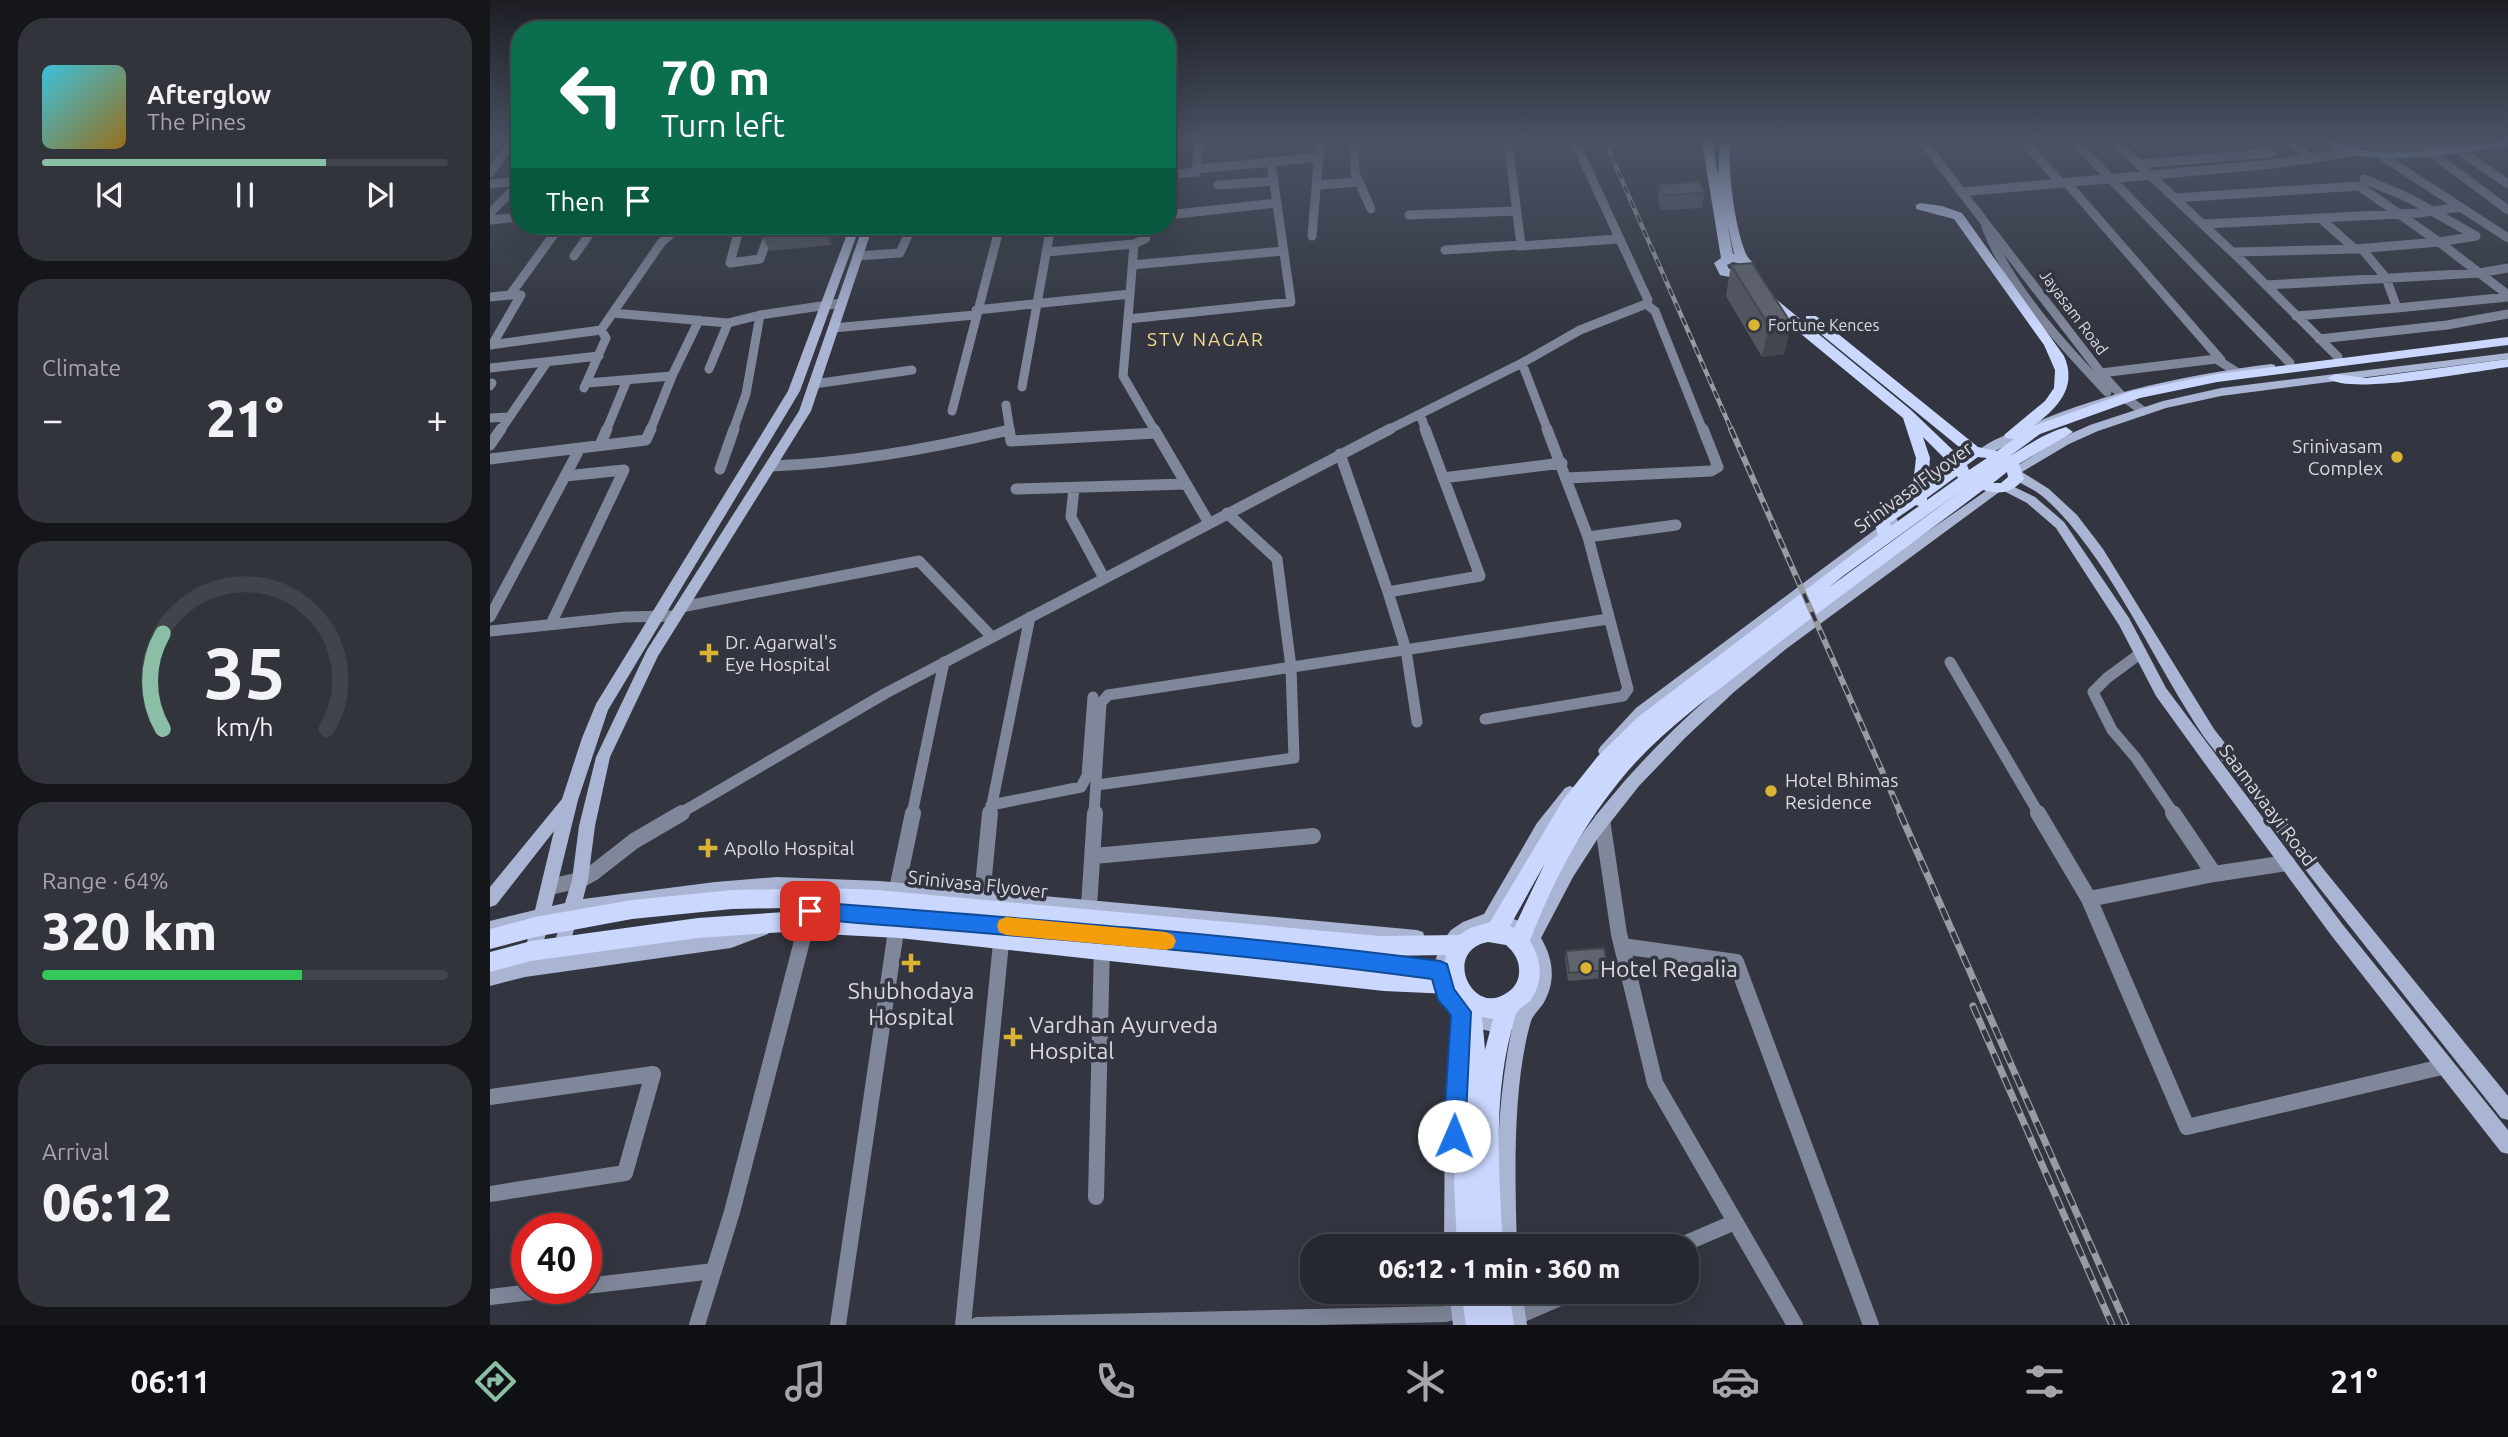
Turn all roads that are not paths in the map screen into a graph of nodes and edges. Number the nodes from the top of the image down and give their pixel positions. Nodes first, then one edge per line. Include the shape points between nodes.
1 (1277, 203) edge
2 (1269, 204) edge
3 (1316, 204) edge
4 (1369, 204) edge
5 (1515, 204) edge
6 (1602, 204) edge
7 (1721, 204) edge
8 (1727, 204) edge
9 (1969, 204) edge
10 (2082, 204) edge
11 (2136, 204) edge
12 (2181, 204) edge
13 (2383, 204) edge
14 (2417, 204) edge
15 (2455, 204) edge
16 (1920, 207) dead end
17 (2460, 207) junction
18 (1371, 209) dead end
19 (2430, 210) junction
20 (1516, 211) junction
21 (1176, 214) edge
22 (2398, 214) junction
23 (1409, 215) dead end
24 (511, 218) edge
25 (2320, 218) junction
26 (490, 220) edge
27 (2203, 225) junction
28 (1986, 227) junction
29 (553, 235) edge
30 (589, 235) edge
31 (669, 235) edge
32 (738, 235) edge
33 (769, 235) edge
34 (852, 235) edge
35 (865, 235) edge
36 (908, 235) edge
37 (997, 235) edge
38 (1049, 235) edge
39 (1147, 235) edge
40 (1312, 236) dead end
41 (2508, 238) edge
42 (1618, 239) junction
43 (2438, 242) junction
44 (1134, 244) junction
45 (1519, 246) junction
46 (2359, 249) junction
47 (1446, 250) dead end
48 (1284, 251) junction
49 (1046, 252) junction
50 (2233, 252) junction
51 (574, 256) dead end
52 (857, 256) junction
53 (1734, 258) junction
54 (1132, 265) junction
55 (2508, 268) edge
56 (2479, 273) junction
57 (2386, 278) junction
58 (1750, 281) junction
59 (2266, 285) junction
60 (1130, 294) junction
61 (510, 295) junction
62 (2508, 296) edge
63 (490, 297) edge
64 (841, 303) junction
65 (1037, 303) junction
66 (1646, 304) junction
67 (825, 306) junction
68 (2397, 307) junction
69 (976, 312) junction
70 (613, 313) junction
71 (2508, 314) edge
72 (760, 315) junction
73 (2296, 316) junction
74 (1128, 319) junction
75 (699, 320) junction
76 (728, 323) junction
77 (833, 328) junction
78 (601, 330) junction
79 (2508, 338) edge
80 (2319, 339) junction
81 (491, 345) edge
82 (2508, 349) edge
83 (599, 356) junction
84 (2508, 356) edge
85 (2338, 357) junction
86 (2221, 360) junction
87 (547, 362) junction
88 (1522, 363) junction
89 (2290, 363) junction
90 (2508, 363) edge
91 (490, 368) edge
92 (709, 369) dead end
93 (2242, 369) junction
94 (912, 370) dead end
95 (2101, 373) junction
96 (672, 376) junction
97 (2334, 378) junction
98 (627, 380) junction
99 (814, 384) junction
100 (585, 386) joint
101 (1022, 387) dead end
102 (2117, 396) junction
103 (1006, 405) dead end
104 (952, 411) dead end
105 (2138, 412) junction
106 (1420, 414) junction
107 (1906, 414) junction
108 (508, 417) junction
109 (490, 418) edge
110 (1009, 430) junction
111 (1156, 433) junction
112 (490, 445) edge
113 (600, 446) junction
114 (580, 448) junction
115 (1979, 452) junction
116 (1340, 454) junction
117 (490, 459) edge
118 (1562, 463) junction
119 (771, 466) junction
120 (1960, 467) junction
121 (720, 469) dead end
122 (2016, 472) junction
123 (565, 476) junction
124 (1443, 478) junction
125 (1567, 478) junction
126 (1186, 484) junction
127 (1074, 488) junction
128 (2002, 488) junction
129 (1016, 489) dead end
130 (1919, 501) junction
131 (1227, 513) junction
132 (1209, 523) junction
133 (1676, 525) dead end
134 (1588, 537) junction
135 (1886, 537) junction
136 (1104, 578) junction
137 (1388, 592) junction
138 (678, 611) junction
139 (490, 617) edge
140 (654, 617) junction
141 (1030, 617) junction
142 (1608, 619) junction
143 (551, 624) junction
144 (490, 631) edge
145 (992, 637) junction
146 (1406, 650) junction
147 (2141, 653) junction
148 (944, 662) junction
149 (1950, 662) dead end
150 (1292, 667) junction
151 (1093, 697) dead end
152 (1485, 719) dead end
153 (1417, 722) dead end
154 (1097, 785) junction
155 (570, 799) junction
156 (992, 805) junction
157 (1602, 820) junction
158 (1313, 836) dead end
159 (1094, 856) junction
160 (2287, 863) junction
161 (2214, 874) junction
162 (580, 880) junction
163 (550, 887) junction
164 (897, 889) junction
165 (982, 897) junction
166 (2089, 899) junction
167 (490, 900) edge
168 (1089, 906) junction
169 (574, 908) junction
170 (810, 911) junction
171 (543, 915) junction
172 (898, 916) junction
173 (1003, 926) junction
174 (1492, 927) junction
175 (490, 929) edge
176 (1102, 935) junction
177 (490, 939) edge
178 (1526, 941) junction
179 (1457, 943) junction
180 (1622, 946) junction
181 (490, 962) edge
182 (556, 964) junction
183 (528, 968) junction
184 (490, 978) edge
185 (1456, 992) junction
186 (1517, 1008) junction
187 (2446, 1066) junction
188 (490, 1097) edge
189 (2508, 1111) edge
190 (2508, 1145) edge
191 (490, 1194) edge
192 (1096, 1197) dead end
193 (1735, 1222) junction
194 (1454, 1234) edge
195 (1468, 1234) edge
196 (1489, 1234) edge
197 (1507, 1234) edge
198 (1699, 1237) edge
199 (713, 1271) junction
200 (602, 1284) edge
201 (511, 1295) edge
202 (490, 1297) edge
203 (1509, 1308) edge
204 (1467, 1309) edge
205 (697, 1325) edge
206 (838, 1325) edge
207 (963, 1325) edge
208 (977, 1325) edge
209 (1795, 1325) edge
210 (1871, 1325) edge

1 - 48 street
2 - 21 street
3 - 40 street
4 - 18 street
5 - 20 street
6 - 42 street
7 - 53 main road
8 - 53 main road
9 - 28 street, Jayasam Road
10 - 86 street
11 - 89 street
12 - 27 street
13 - 22 street
14 - 19 street
15 - 17 street
16 - 135 main road via 1958,216 2050,344 2063,379 2040,413 1882,521
17 - 19 street
17 - 41 street
19 - 22 street
19 - 43 street via 2476,236
20 - 23 street
20 - 45 street
22 - 25 street
22 - 43 street
24 - 26 street
25 - 27 street
25 - 46 street
27 - 50 street
28 - 95 street, Jayasam Road
28 - 102 street, Jayasam Road via 2018,283 2093,378
29 - 61 street
30 - 51 street
31 - 70 street
32 - 33 street via 730,263 760,259
34 - 67 street
35 - 52 street
36 - 52 street via 900,253
37 - 69 street
38 - 49 street
39 - 44 street
42 - 45 street
42 - 66 street
43 - 46 street
43 - 56 street
44 - 49 street
44 - 54 street
45 - 47 street
46 - 50 street
46 - 57 street
48 - 54 street
48 - 74 street via 1291,302
49 - 65 street
50 - 59 street
52 - 64 street
53 - 58 main road via 1750,264
53 - 58 main road via 1720,263 1721,270
54 - 60 street
55 - 56 street
56 - 57 street
56 - 62 street
57 - 59 street
57 - 68 street
58 - 107 main road
58 - 115 main road
59 - 73 street
60 - 65 street
60 - 74 street
61 - 63 street
61 - 81 street via 521,295
62 - 68 street
64 - 67 street
64 - 77 street
65 - 69 street
65 - 101 street
66 - 88 street via 1580,330
66 - 125 street via 1656,311 1718,467
67 - 72 street
67 - 140 street via 794,391
68 - 73 street
69 - 77 street
69 - 104 street
70 - 75 street
70 - 78 street
71 - 80 street
72 - 76 street
72 - 121 street via 746,394
73 - 80 street
74 - 111 street via 1123,376
75 - 76 street
75 - 96 street
76 - 92 street
77 - 99 street
78 - 81 street
78 - 83 street via 606,338
79 - 85 main road
79 - 93 street
79 - 135 main road, Srinivasa Flyover via 2217,378 2137,394 2035,432
80 - 85 street
82 - 178 main road, Srinivasa Flyover via 2188,391 2099,417 2044,441 1677,713 1613,775 1592,805 1529,915
83 - 87 street
83 - 100 street
84 - 97 street
85 - 89 main road
86 - 93 street
86 - 95 street
87 - 91 street
87 - 108 street
88 - 106 street
88 - 118 street
89 - 93 main road
90 - 97 main road via 2366,382
93 - 102 street
94 - 99 street
95 - 102 street, Jayasam Road
96 - 98 street
96 - 113 street via 646,440
97 - 105 street via 2221,392
98 - 100 street
98 - 113 street
99 - 119 street via 805,411
102 - 105 street, Jayasam Road
102 - 115 street via 2075,408
103 - 110 street
105 - 122 street via 2065,441
106 - 116 street
106 - 124 street
107 - 120 main road
107 - 130 main road via 1923,457
108 - 109 street
108 - 112 street
110 - 111 street via 1011,440
110 - 119 street via 833,464
111 - 126 street
113 - 114 street
114 - 117 street
114 - 123 street
115 - 120 main road via 1963,457
115 - 122 main road via 2000,457
116 - 131 street
116 - 137 street
118 - 124 street
118 - 125 street
119 - 138 street
120 - 128 main road via 1970,481
120 - 130 street
122 - 128 main road via 2016,479
122 - 189 street, Saamavaayi Road via 2043,488 2077,525 2134,608 2207,731
123 - 139 street
123 - 143 street via 624,470
124 - 137 street via 1480,576
125 - 134 street
126 - 127 street
126 - 132 street
127 - 129 street
127 - 136 street via 1071,517
128 - 147 street, Saamavaayi Road via 2031,500 2060,525
128 - 157 street via 1863,585 1716,697 1643,770
130 - 174 street via 1641,712 1593,763 1543,828
131 - 132 street
131 - 150 street via 1277,559
132 - 136 street
133 - 134 street
134 - 142 street
135 - 174 main road, Srinivasa Flyover via 1644,722 1570,806
136 - 141 street
137 - 146 street
138 - 140 street
138 - 145 street via 919,561
138 - 162 street via 633,690 603,757
140 - 143 street
140 - 155 street via 601,708
141 - 145 street
141 - 156 street
142 - 146 street
142 - 152 street via 1627,694
143 - 144 street
145 - 148 street
146 - 150 street
146 - 153 street
147 - 160 street, Saamavaayi Road via 2161,692
147 - 161 street via 2093,692 2112,730
148 - 162 street via 634,841
148 - 164 street
149 - 166 street
150 - 154 street via 1108,695 1101,703
150 - 154 street via 1294,758
151 - 156 street via 1087,776 1082,787
154 - 159 street
155 - 163 street
155 - 167 street
156 - 165 street
157 - 178 street
157 - 180 street
158 - 159 street
159 - 168 street
160 - 161 street
160 - 187 street, Saamavaayi Road
161 - 166 street
162 - 163 street
162 - 169 street
163 - 171 street
164 - 165 street
164 - 169 street via 777,884
165 - 168 street
166 - 187 street via 2187,1126
168 - 179 street
169 - 171 street
169 - 182 street
170 - 172 street
170 - 182 street via 732,940
170 - 199 street
171 - 175 street
171 - 183 street
172 - 173 street
172 - 206 street
173 - 176 street
173 - 207 street
174 - 178 main road
174 - 179 main road, Srinivasa Flyover
176 - 185 street via 1340,958
176 - 192 street
177 - 179 main road, Srinivasa Flyover via 657,908 830,897 1380,946
178 - 186 main road via 1531,975
179 - 185 main road
180 - 193 street via 1655,1083
180 - 210 street via 1736,962
181 - 185 main road via 531,951 698,928 785,922 899,928
182 - 183 street
183 - 184 street
185 - 186 main road via 1484,1007
185 - 194 street
185 - 195 main road via 1474,1049 1466,1182
186 - 196 main road via 1497,1044 1486,1180
186 - 197 street via 1507,1117
187 - 190 street, Saamavaayi Road
188 - 191 street via 653,1074 625,1173
193 - 198 street
193 - 209 street
199 - 200 street
199 - 205 street
201 - 202 street
203 - 204 street
204 - 208 street via 1445,1314

